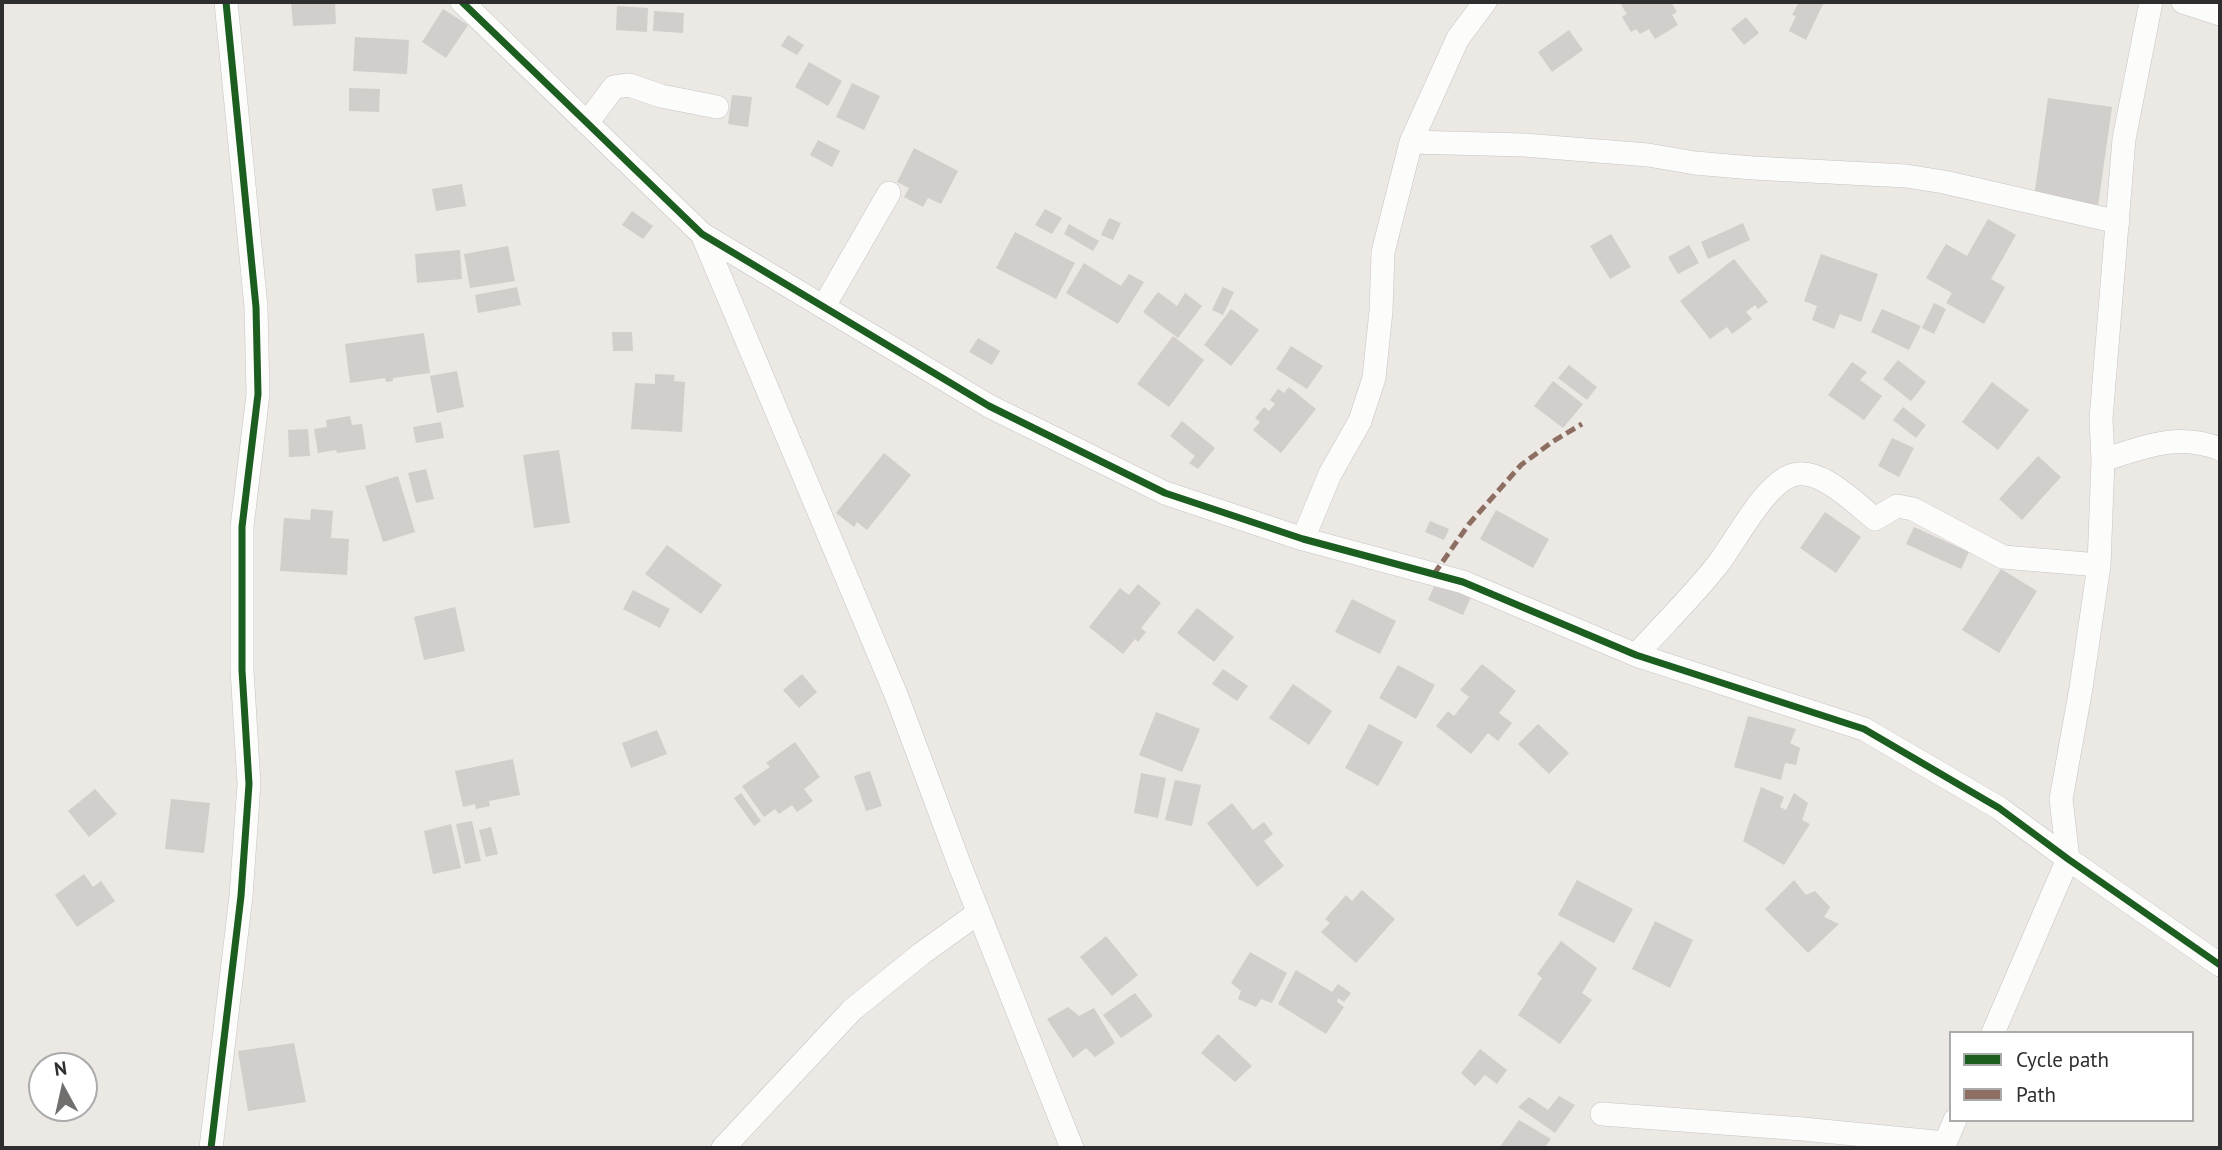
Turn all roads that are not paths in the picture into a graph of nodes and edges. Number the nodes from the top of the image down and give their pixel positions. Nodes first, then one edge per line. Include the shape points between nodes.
1 (226, 2) edge
2 (462, 2) edge
3 (1485, 2) edge
4 (2151, 2) edge
5 (2183, 2) edge
6 (2220, 14) edge
7 (717, 107) dead end
8 (587, 123) junction
9 (1411, 142) junction
10 (889, 193) dead end
11 (2118, 222) junction
12 (702, 234) junction
13 (824, 306) junction
14 (2220, 449) edge
15 (2102, 460) junction
16 (1303, 539) junction
17 (2099, 565) junction
18 (1636, 655) junction
19 (2068, 859) junction
20 (978, 913) junction
21 (2220, 965) edge
22 (1994, 1031) edge
23 (1602, 1114) dead end
24 (1954, 1122) edge
25 (1944, 1146) edge
26 (211, 1148) edge
27 (723, 1148) edge
28 (1072, 1148) edge

1 - 26 street via 256,307 258,394 242,527 242,670 249,784 241,896
2 - 8 street
3 - 9 street via 1458,38
4 - 11 street via 2124,139
5 - 6 street
7 - 8 street via 629,85 614,87
8 - 12 street
9 - 11 street via 1524,145 1741,167 1906,176
9 - 16 street via 1383,252 1374,378 1360,421 1330,474
10 - 13 street
11 - 15 street via 2101,419
12 - 13 street
12 - 20 street via 897,697
13 - 16 street via 989,406 1165,493
14 - 15 street via 2183,440
15 - 17 street
16 - 18 street via 1463,582
17 - 18 street via 2003,557 1913,509 1897,506 1875,519 1823,478 1792,475 1772,489 1718,564
17 - 19 street via 2061,799
18 - 19 street via 1864,729 1999,808
19 - 21 street
19 - 22 street
20 - 27 street via 852,1010
20 - 28 street
23 - 25 street via 1803,1129
24 - 25 street

